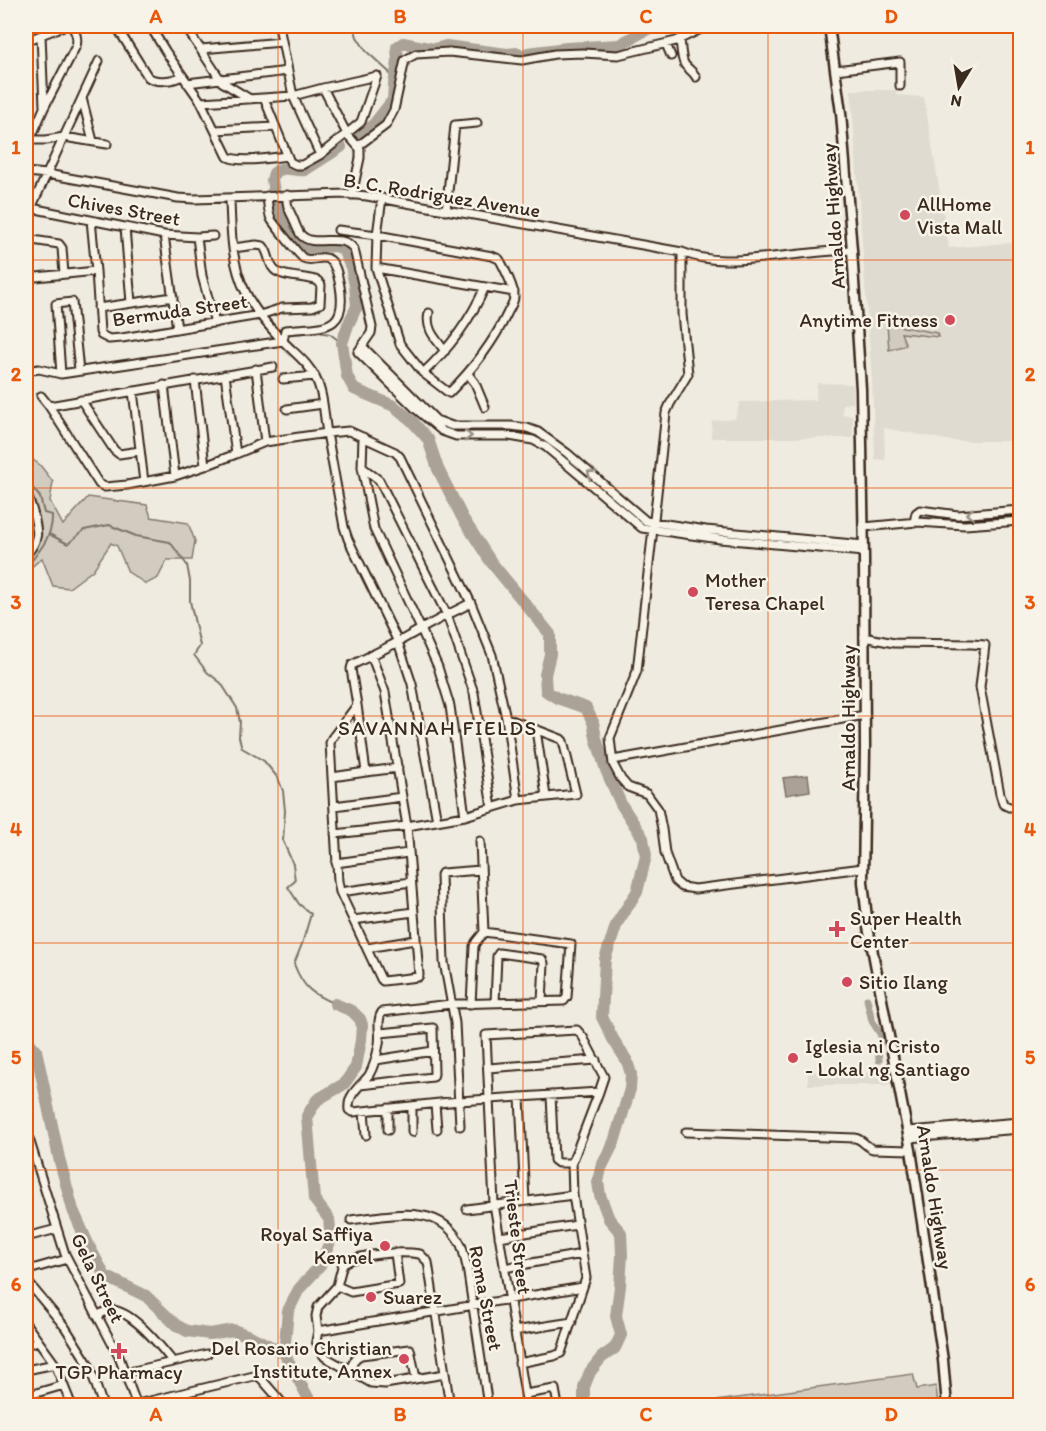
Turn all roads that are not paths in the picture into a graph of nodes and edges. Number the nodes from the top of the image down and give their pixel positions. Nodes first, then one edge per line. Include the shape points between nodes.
1 (64, 26) edge
2 (70, 26) edge
3 (116, 26) edge
4 (150, 26) edge
5 (185, 26) edge
6 (279, 26) edge
7 (707, 26) edge
8 (829, 26) edge
9 (41, 35) junction
10 (680, 39) junction
11 (26, 41) edge
12 (282, 42) junction
13 (666, 44) junction
14 (201, 49) junction
15 (671, 56) dead end
16 (99, 61) dead end
17 (836, 70) junction
18 (288, 71) junction
19 (182, 76) junction
20 (696, 77) dead end
21 (219, 78) junction
22 (187, 83) junction
23 (900, 86) dead end
24 (323, 88) junction
25 (293, 96) junction
26 (82, 98) junction
27 (264, 98) junction
28 (250, 99) junction
29 (201, 102) junction
30 (44, 108) junction
31 (477, 123) dead end
32 (275, 127) junction
33 (215, 130) junction
34 (347, 134) junction
35 (64, 137) junction
36 (28, 140) edge
37 (93, 141) junction
38 (107, 144) dead end
39 (358, 146) junction
40 (320, 154) junction
41 (287, 156) junction
42 (26, 172) edge
43 (46, 174) junction
44 (287, 195) junction
45 (352, 195) junction
46 (268, 196) junction
47 (230, 198) junction
48 (382, 198) junction
49 (31, 208) junction
50 (446, 211) junction
51 (26, 219) edge
52 (92, 220) junction
53 (125, 227) junction
54 (338, 230) dead end
55 (164, 235) junction
56 (377, 235) junction
57 (213, 236) dead end
58 (197, 237) junction
59 (26, 239) edge
60 (233, 248) junction
61 (852, 249) junction
62 (682, 252) junction
63 (376, 268) junction
64 (96, 271) junction
65 (64, 274) junction
66 (26, 279) edge
67 (484, 287) junction
68 (514, 292) junction
69 (173, 297) junction
70 (26, 302) edge
71 (131, 303) junction
72 (98, 308) junction
73 (429, 313) dead end
74 (260, 315) junction
75 (214, 323) junction
76 (177, 329) junction
77 (283, 341) junction
78 (445, 351) junction
79 (273, 367) dead end
80 (256, 369) junction
81 (26, 371) edge
82 (79, 371) junction
83 (423, 373) junction
84 (61, 374) junction
85 (468, 374) junction
86 (225, 375) junction
87 (315, 376) junction
88 (283, 379) dead end
89 (195, 380) junction
90 (164, 386) junction
91 (133, 391) junction
92 (41, 396) dead end
93 (81, 400) junction
94 (322, 404) junction
95 (50, 406) junction
96 (485, 407) dead end
97 (287, 409) dead end
98 (327, 433) junction
99 (363, 437) junction
100 (265, 442) junction
101 (140, 451) junction
102 (236, 454) junction
103 (205, 466) junction
104 (362, 466) junction
105 (176, 476) junction
106 (144, 482) junction
107 (26, 494) edge
108 (1020, 510) edge
109 (1020, 521) edge
110 (914, 522) junction
111 (653, 525) junction
112 (864, 527) junction
113 (864, 549) junction
114 (26, 555) edge
115 (471, 603) junction
116 (447, 615) junction
117 (421, 629) junction
118 (864, 637) junction
119 (398, 642) junction
120 (371, 656) junction
121 (357, 705) junction
122 (865, 715) junction
123 (506, 718) junction
124 (536, 730) junction
125 (613, 760) junction
126 (398, 768) junction
127 (366, 772) junction
128 (332, 777) junction
129 (546, 796) junction
130 (402, 797) junction
131 (518, 800) junction
132 (334, 806) junction
133 (1020, 807) edge
134 (492, 808) junction
135 (465, 816) junction
136 (437, 821) junction
137 (406, 826) junction
138 (335, 834) junction
139 (480, 841) dead end
140 (408, 853) junction
141 (336, 862) junction
142 (863, 868) junction
143 (481, 870) junction
144 (411, 882) junction
145 (340, 892) junction
146 (414, 912) junction
147 (353, 920) junction
148 (484, 932) junction
149 (415, 940) junction
150 (367, 948) junction
151 (542, 1001) junction
152 (495, 1003) junction
153 (451, 1004) junction
154 (471, 1004) junction
155 (380, 1033) junction
156 (433, 1051) junction
157 (376, 1060) junction
158 (596, 1060) junction
159 (488, 1068) junction
160 (360, 1085) junction
161 (599, 1092) junction
162 (551, 1095) junction
163 (520, 1097) junction
164 (489, 1099) junction
165 (459, 1101) junction
166 (435, 1104) junction
167 (412, 1106) junction
168 (388, 1108) junction
169 (364, 1111) junction
170 (1020, 1122) edge
171 (460, 1126) dead end
172 (437, 1129) dead end
173 (26, 1130) edge
174 (388, 1130) dead end
175 (1020, 1130) edge
176 (412, 1132) dead end
177 (686, 1132) dead end
178 (366, 1135) dead end
179 (908, 1135) junction
180 (911, 1150) junction
181 (572, 1163) junction
182 (573, 1195) junction
183 (525, 1201) junction
184 (494, 1204) junction
185 (468, 1209) dead end
186 (351, 1220) dead end
187 (577, 1225) junction
188 (57, 1229) junction
189 (26, 1237) edge
190 (499, 1237) junction
191 (395, 1253) junction
192 (582, 1254) junction
193 (67, 1259) junction
194 (504, 1268) junction
195 (337, 1286) junction
196 (583, 1287) junction
197 (509, 1299) junction
198 (472, 1305) junction
199 (436, 1312) junction
200 (97, 1316) junction
201 (572, 1322) junction
202 (26, 1324) edge
203 (318, 1331) junction
204 (514, 1331) junction
205 (38, 1341) junction
206 (26, 1345) edge
207 (207, 1354) dead end
208 (173, 1362) junction
209 (519, 1363) junction
210 (55, 1364) junction
211 (349, 1370) junction
212 (26, 1371) edge
213 (125, 1373) junction
214 (445, 1374) junction
215 (416, 1378) junction
216 (64, 1384) junction
217 (525, 1394) junction
218 (26, 1396) edge
219 (279, 1399) junction
220 (133, 1404) edge
221 (72, 1406) edge
222 (103, 1406) edge
223 (256, 1406) edge
224 (285, 1406) edge
225 (450, 1406) edge
226 (488, 1406) edge
227 (527, 1406) edge
228 (558, 1406) edge
229 (947, 1406) edge

1 - 9 street
2 - 30 street via 75,31 76,46
3 - 19 street via 148,77 162,80
4 - 19 street
5 - 14 street
6 - 12 street
7 - 10 street
8 - 17 main road, Arnaldo Highway
9 - 11 street
9 - 30 street
10 - 13 street
10 - 20 street via 683,63
12 - 14 street
12 - 18 street
13 - 15 street
13 - 39 street via 618,55 555,54 522,60 449,52 416,54 405,60 396,102 386,125
14 - 21 street
16 - 26 street
17 - 23 street via 900,62
17 - 61 main road, Arnaldo Highway
18 - 21 street
18 - 25 street
19 - 22 street
21 - 22 street
21 - 28 street
22 - 29 street
24 - 25 street
24 - 34 street
24 - 34 street via 377,76 362,122
25 - 27 street
25 - 40 street
26 - 35 street
26 - 37 street
27 - 28 street
27 - 32 street
28 - 29 street
29 - 33 street
30 - 36 street
31 - 50 street via 454,124
32 - 33 street
32 - 41 street
33 - 41 street via 230,158
34 - 39 street
34 - 40 street
35 - 36 street
35 - 37 street
35 - 43 street
37 - 38 street
39 - 45 street via 360,158
40 - 41 street via 302,165 293,164
42 - 43 street, B. C. Rodriguez Avenue
43 - 47 street, B. C. Rodriguez Avenue via 178,198
43 - 49 street
44 - 45 street, B. C. Rodriguez Avenue
44 - 46 street, B. C. Rodriguez Avenue
44 - 111 street via 287,206 301,234 313,240 345,241 354,249 372,327 360,349 436,420 452,426 511,426 538,432
45 - 48 street, B. C. Rodriguez Avenue
46 - 47 street, B. C. Rodriguez Avenue
46 - 77 street via 271,219 295,250 303,258 324,258 334,265 341,295 340,315 334,321 285,330
47 - 60 street
48 - 50 street, B. C. Rodriguez Avenue
48 - 56 street
49 - 51 street
49 - 52 street, Chives Street
50 - 62 street, B. C. Rodriguez Avenue
52 - 53 street, Chives Street
52 - 64 street
53 - 55 street, Chives Street
53 - 71 street
54 - 56 street
55 - 58 street, Chives Street
55 - 69 street
56 - 63 street
56 - 68 street via 499,259
57 - 58 street, Chives Street
58 - 75 street
59 - 65 street via 58,244 62,248
60 - 74 street via 244,289
60 - 74 street, Bermuda Street via 263,246 274,270 320,283 318,306 282,308
61 - 62 street, B. C. Rodriguez Avenue via 725,260 695,258
61 - 112 main road, Arnaldo Highway
62 - 111 street via 682,314 688,374 666,413
63 - 67 street
63 - 83 street via 400,344
64 - 65 street
64 - 72 street
65 - 66 street
66 - 70 street
67 - 68 street
67 - 78 street via 470,318
68 - 85 street via 500,330
69 - 71 street
69 - 76 street
71 - 72 street
72 - 76 street, Bermuda Street via 104,338
73 - 78 street via 429,329
74 - 75 street, Bermuda Street
74 - 77 street
75 - 76 street, Bermuda Street
77 - 82 street
77 - 87 street
78 - 83 street
79 - 80 street
80 - 86 street
80 - 100 street
81 - 84 street via 39,369
82 - 84 street
82 - 84 street via 72,302 56,304
83 - 85 street via 448,393
85 - 96 street
86 - 89 street
86 - 102 street
87 - 88 street
87 - 94 street
89 - 90 street
89 - 103 street
90 - 91 street
90 - 105 street
91 - 93 street
91 - 101 street
92 - 95 street
93 - 95 street
93 - 101 street via 114,450 119,454
94 - 97 street
94 - 98 street
95 - 106 street via 99,484 109,487
98 - 99 street via 350,431
98 - 100 street
98 - 119 street via 348,539
99 - 104 street
99 - 115 street via 400,457
100 - 102 street
101 - 106 street
102 - 103 street
103 - 105 street
104 - 116 street via 379,480
104 - 117 street via 374,529
105 - 106 street
107 - 114 street via 38,531
108 -> 110 street via 958,515 920,510
109 - 110 street via 965,525
110 - 112 street
111 - 113 street
111 - 125 street via 637,671 610,738
112 - 113 main road, Arnaldo Highway
113 - 118 main road, Arnaldo Highway
115 - 116 street
115 - 123 street via 492,655
116 - 117 street
116 - 134 street via 474,693
117 - 119 street
117 - 135 street via 450,706
118 - 122 main road, Arnaldo Highway
118 - 133 street via 894,643 985,645 980,687 1000,794 1003,804
119 - 120 street
119 - 136 street via 412,684
120 - 121 street via 352,665
120 - 126 street via 386,692
121 - 127 street
121 - 128 street via 330,743
122 - 125 street
122 - 142 main road, Arnaldo Highway
123 - 124 street
123 - 131 street
124 - 129 street
124 - 129 street via 563,741 576,794
125 - 142 street via 628,788 646,794 658,809 665,853 675,881 682,887 695,889
126 - 127 street
126 - 130 street
127 - 128 street
128 - 132 street
129 - 131 street
130 - 132 street
130 - 137 street
131 - 134 street
132 - 138 street
134 - 135 street
135 - 136 street
136 - 137 street
137 - 138 street
137 - 140 street
138 - 141 street
139 - 143 street
140 - 141 street
140 - 144 street
141 - 145 street
142 - 179 main road, Arnaldo Highway via 868,927
143 - 148 street
143 - 153 street via 441,875 444,962
144 - 145 street
144 - 146 street
145 - 147 street
146 - 147 street
146 - 149 street
147 - 150 street
148 - 151 street via 571,944 567,997 564,1001
148 - 154 street via 474,946
149 - 150 street
149 - 150 street via 418,977 383,981
151 - 152 street
151 - 152 street via 542,959 499,953
152 - 154 street
153 - 154 street
153 - 155 street via 382,1012
153 - 165 street via 456,1023
155 - 156 street via 433,1028
155 - 157 street
156 - 157 street
156 - 160 street via 433,1077
157 - 160 street
158 - 159 street
158 - 159 street, Trieste Street via 577,1030 486,1035
158 - 161 street via 604,1077
159 - 164 street, Trieste Street
160 - 169 street via 349,1099 349,1108
161 - 162 street
161 - 181 street
162 - 163 street
162 - 181 street via 554,1160
163 - 164 street
163 - 183 street
164 - 165 street
164 - 184 street, Trieste Street
165 - 166 street
165 - 171 street
166 - 167 street
166 - 172 street
167 - 168 street
167 - 176 street
168 - 169 street
168 - 174 street
169 - 178 street
170 - 179 street
173 - 188 street, Gela Street
175 - 179 street
177 - 180 street via 855,1138 873,1149
179 - 180 main road, Arnaldo Highway
180 - 229 main road, Arnaldo Highway
181 - 182 street
182 - 183 street
182 - 187 street
183 - 184 street
184 - 185 street
184 - 190 street, Trieste Street
186 - 198 street, Roma Street via 417,1214 440,1222 462,1246
187 - 190 street
187 - 192 street
188 - 189 street
188 - 193 street, Gela Street
190 - 194 street, Trieste Street
191 - 195 street via 351,1258 343,1263
191 - 195 street via 399,1284 351,1292
191 - 199 street via 420,1254 428,1262
192 - 194 street
192 - 196 street via 586,1278
193 - 200 street, Gela Street
193 - 222 street via 28,1271 27,1281 65,1327 89,1365
194 - 197 street, Trieste Street
195 - 203 street via 318,1307
196 - 197 street
196 - 201 street
197 - 198 street
197 - 204 street, Trieste Street
198 - 199 street
198 - 226 street, Roma Street
199 - 203 street
199 - 214 street
200 - 208 street via 109,1310 129,1318 156,1340
200 - 213 street, Gela Street
201 - 204 street
201 - 209 street via 561,1353
202 - 205 street
203 - 211 street via 316,1341 321,1352
204 - 209 street, Trieste Street
205 - 206 street
205 - 210 street
207 - 208 street
208 - 213 street
209 - 217 street, Trieste Street
210 - 212 street
210 - 216 street
211 - 215 street via 380,1384
211 - 215 street via 362,1355 410,1349
213 - 220 street, Gela Street
214 - 215 street
214 - 225 street
216 - 218 street
216 - 221 street
217 - 227 street, Trieste Street
217 - 228 street via 555,1389
219 - 220 street via 258,1375
219 - 223 street
219 - 224 street

